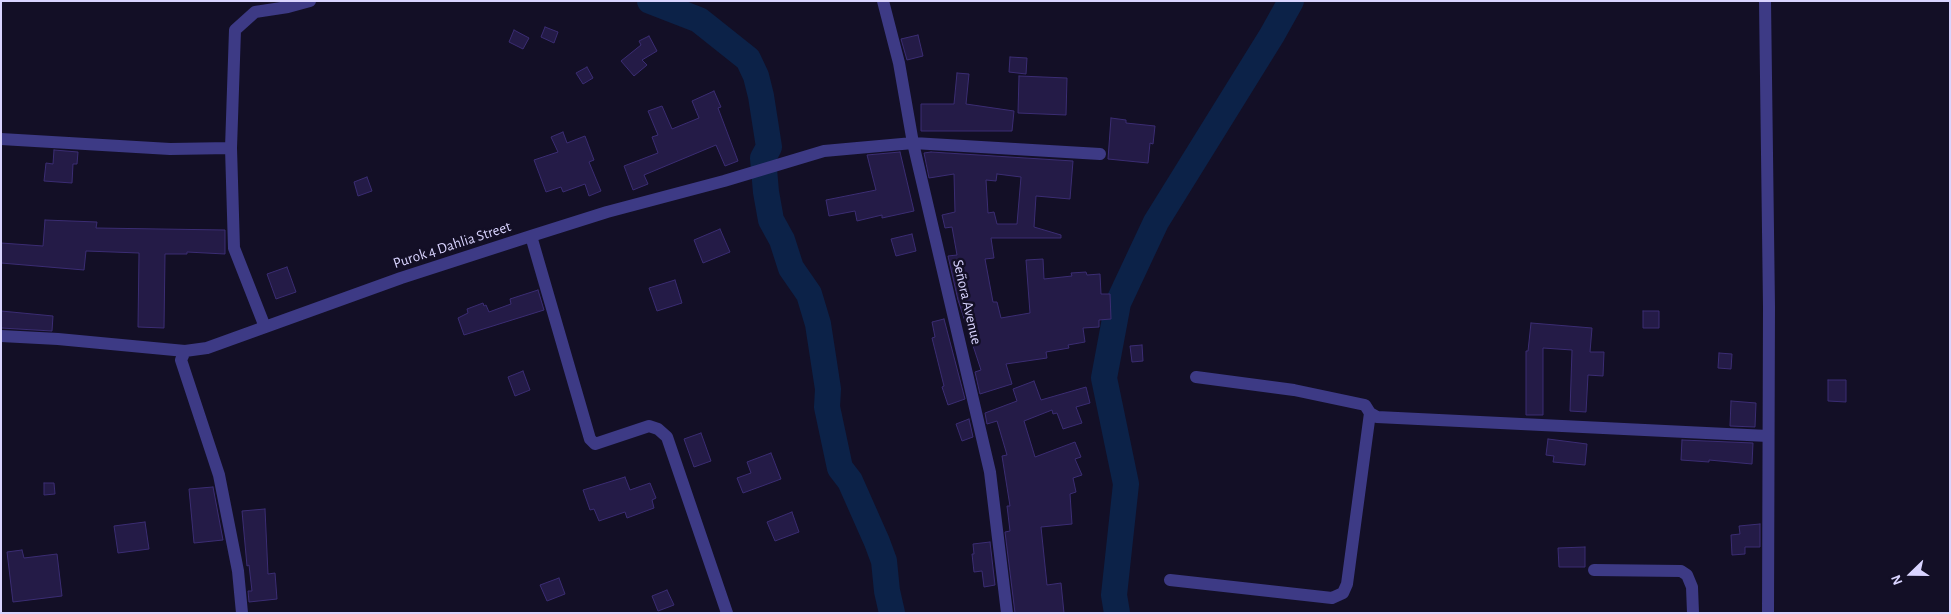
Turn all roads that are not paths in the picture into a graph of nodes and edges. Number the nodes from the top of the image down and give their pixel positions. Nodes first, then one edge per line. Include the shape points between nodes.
1 (310, 1) edge
2 (883, 1) edge
3 (1765, 1) edge
4 (1, 139) edge
5 (913, 144) junction
6 (231, 148) junction
7 (1100, 154) dead end
8 (531, 236) junction
9 (265, 327) junction
10 (1, 336) edge
11 (185, 351) junction
12 (1196, 377) dead end
13 (1370, 413) junction
14 (1768, 436) junction
15 (1594, 570) dead end
16 (1170, 580) dead end
17 (242, 613) edge
18 (727, 613) edge
19 (1007, 613) edge
20 (1693, 613) edge
21 (1768, 613) edge

1 - 6 street via 255,12 235,30
2 - 5 street, Señora Avenue via 899,63
3 - 14 street
4 - 6 street via 170,150
5 - 7 street, Purok 4 Dahlia Street
5 - 8 street, Purok 4 Dahlia Street via 824,151
5 - 19 street, Señora Avenue via 990,472
6 - 9 street via 234,248
8 - 9 street, Purok 4 Dahlia Street
8 - 18 street via 590,439 596,444 649,426 658,428 666,438
9 - 11 street, Purok 4 Dahlia Street via 207,348
10 - 11 street, Purok 4 Dahlia Street
11 - 17 street via 181,360 219,475 238,571
12 - 13 street via 1294,390 1365,405
13 - 14 street via 1377,417
13 - 16 street via 1347,584 1343,593 1332,598
14 - 21 street
15 - 20 street via 1681,571 1687,575 1692,587

